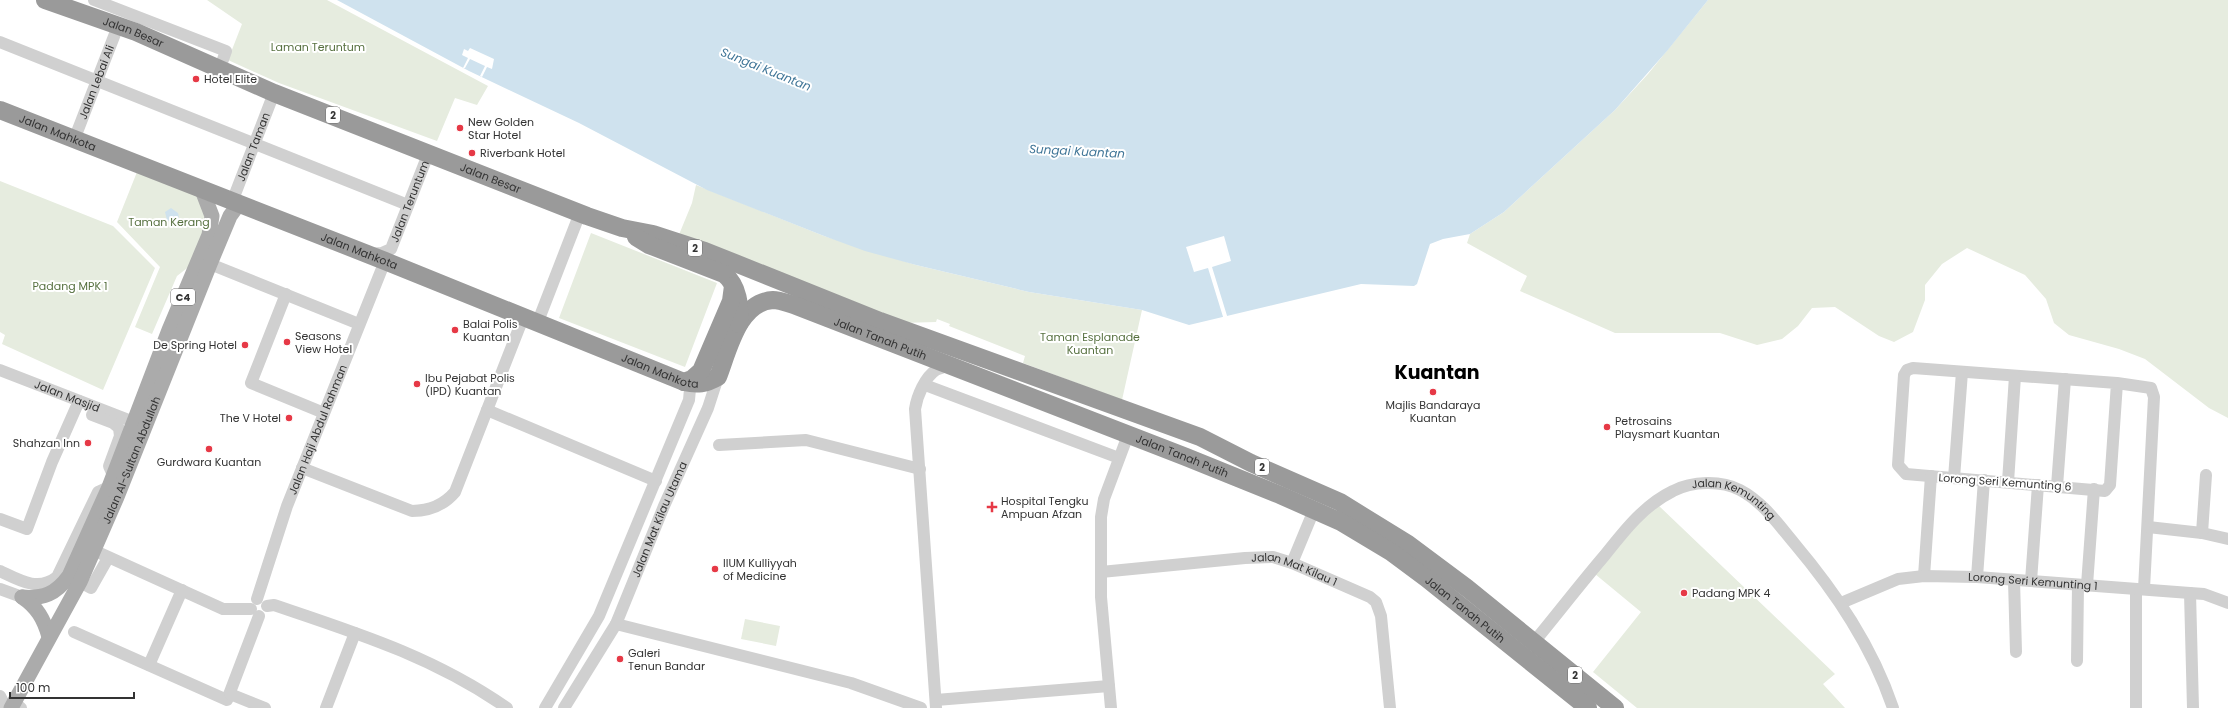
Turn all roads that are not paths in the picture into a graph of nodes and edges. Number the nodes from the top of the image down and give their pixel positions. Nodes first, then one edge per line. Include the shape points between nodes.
1 (45, 0) edge
2 (94, 0) edge
3 (118, 26) junction
4 (0, 42) edge
5 (220, 68) junction
6 (97, 82) junction
7 (274, 93) junction
8 (0, 110) edge
9 (74, 140) junction
10 (254, 144) junction
11 (429, 152) junction
12 (202, 190) junction
13 (235, 204) junction
14 (408, 205) junction
15 (580, 213) junction
16 (622, 228) junction
17 (366, 255) junction
18 (385, 262) junction
19 (210, 264) junction
20 (766, 275) joint
21 (733, 283) junction
22 (286, 294) junction
23 (530, 321) junction
24 (360, 324) junction
25 (739, 324) junction
26 (919, 334) junction
27 (958, 349) junction
28 (930, 358) junction
29 (948, 365) junction
30 (0, 370) edge
31 (1962, 372) junction
32 (2016, 376) junction
33 (718, 377) junction
34 (2065, 379) junction
35 (684, 382) junction
36 (2117, 383) junction
37 (925, 385) junction
38 (689, 400) junction
39 (78, 405) junction
40 (708, 408) junction
41 (487, 410) junction
42 (324, 413) junction
43 (1151, 421) junction
44 (134, 422) junction
45 (1128, 435) junction
46 (719, 445) dead end
47 (1166, 450) junction
48 (1121, 456) junction
49 (1186, 457) junction
50 (302, 468) junction
51 (920, 469) junction
52 (2206, 475) dead end
53 (1931, 476) junction
54 (1954, 478) junction
55 (1984, 480) junction
56 (111, 481) junction
57 (656, 481) junction
58 (2008, 482) junction
59 (2038, 485) junction
60 (2057, 486) junction
61 (2099, 490) junction
62 (649, 499) junction
63 (664, 506) junction
64 (1314, 510) junction
65 (0, 519) edge
66 (2148, 527) junction
67 (2202, 532) junction
68 (2228, 539) edge
69 (93, 550) junction
70 (108, 558) junction
71 (1292, 563) junction
72 (0, 571) edge
73 (1101, 572) junction
74 (1924, 576) junction
75 (1978, 577) junction
76 (74, 579) junction
77 (2014, 580) junction
78 (2031, 581) junction
79 (2082, 585) junction
80 (0, 589) edge
81 (2140, 589) junction
82 (182, 590) junction
83 (2190, 593) junction
84 (22, 597) junction
85 (1841, 602) junction
86 (2228, 603) edge
87 (258, 607) junction
88 (616, 624) junction
89 (74, 632) dead end
90 (355, 633) junction
91 (49, 637) junction
92 (1534, 642) junction
93 (2016, 652) dead end
94 (2077, 661) dead end
95 (149, 665) junction
96 (1109, 686) junction
97 (230, 694) junction
98 (0, 696) edge
99 (936, 704) edge
100 (15, 706) edge
101 (265, 708) edge
102 (326, 708) edge
103 (507, 708) edge
104 (545, 708) edge
105 (564, 708) edge
106 (921, 708) edge
107 (1111, 708) edge
108 (1390, 708) edge
109 (1588, 708) edge
110 (1615, 708) edge
111 (1893, 708) edge
112 (2136, 708) edge
113 (2194, 708) edge

1 - 3 highway, Jalan Besar / 2
2 - 5 street, Jalan Besar via 226,51
3 - 5 highway, Jalan Besar / 2
3 - 6 street, Jalan Lebai Ali
4 - 6 street
5 - 7 highway, Jalan Besar / 2
6 - 9 street, Jalan Lebai Ali
6 - 10 street
7 - 10 street, Jalan Taman
7 - 11 highway, Jalan Besar / 2
8 - 9 highway, Jalan Mahkota
9 - 12 highway, Jalan Mahkota
10 - 13 street, Jalan Taman
10 - 14 street
11 - 14 street, Jalan Teruntum
11 - 15 highway, Jalan Besar / 2
12 - 13 highway, Jalan Mahkota
12 - 44 main road, Jalan Al-Sultan Abdullah / C4 via 210,207 212,224
13 - 17 highway, Jalan Mahkota
13 - 19 main road, Jalan Al-Sultan Abdullah / C4
14 - 17 street, Jalan Teruntum via 391,249
15 - 16 highway, Jalan Besar / 2
15 - 23 street
16 - 20 highway, Jalan Besar / 2 via 665,237
16 - 21 highway via 649,245 724,274
17 - 18 highway, Jalan Mahkota
18 - 23 highway, Jalan Mahkota
18 - 24 street, Jalan Haji Abdul Rahman
19 - 22 street
19 - 69 main road, Jalan Al-Sultan Abdullah / C4 via 117,497
20 - 26 highway, Jalan Tanah Putih / 2
21 - 25 highway via 739,301
21 - 35 highway via 731,301 701,370 692,379
22 - 24 street
22 - 42 street via 251,383
23 - 35 highway, Jalan Mahkota
23 - 41 street
24 - 42 street, Jalan Haji Abdul Rahman
25 - 28 highway, Jalan Tanah Putih / 2 via 756,305 778,300
25 - 33 highway, Jalan Mat Kilau Utama
26 - 27 highway, Jalan Tanah Putih / 2
26 - 28 highway
27 - 28 highway
27 - 43 highway, Jalan Tanah Putih / 2
28 - 29 highway, Jalan Tanah Putih / 2
28 - 37 street via 924,374
29 - 37 street via 936,370
29 - 45 highway, Jalan Tanah Putih / 2
30 - 39 street, Jalan Masjid
31 - 32 street
31 - 53 street, Lorong Seri Kemunting 6 via 1913,368 1907,370 1904,375 1898,465 1906,474
31 - 54 street
32 - 34 street
32 - 58 street
33 - 35 highway, Jalan Mahkota via 697,385
33 - 40 street, Jalan Mat Kilau Utama
34 - 36 street
34 - 60 street
35 - 38 street via 690,389
36 - 61 street via 2110,485
36 - 66 street via 2151,388 2154,394
37 - 48 street
37 - 51 street via 915,409
38 - 40 street via 700,398 706,402
38 - 57 street, Jalan Mat Kilau Utama
39 - 44 street, Jalan Masjid
39 - 56 street via 119,428 120,436 109,466
39 - 65 street via 52,462 27,529
40 - 63 street, Jalan Mat Kilau Utama
41 - 50 street via 455,492 428,510 412,511
41 - 57 street
42 - 50 street, Jalan Haji Abdul Rahman
43 - 49 highway via 1144,428 1149,436
43 - 92 highway, Jalan Tanah Putih / 2 via 1200,437 1361,514 1437,564
44 - 56 main road, Jalan Al-Sultan Abdullah / C4
45 - 47 highway, Jalan Tanah Putih / 2
45 - 48 street
46 - 51 street via 813,441
47 - 48 street via 1138,447
47 - 49 highway, Jalan Tanah Putih / 2
48 - 73 street via 1102,508
49 - 64 highway, Jalan Tanah Putih / 2
50 - 87 street, Jalan Haji Abdul Rahman via 285,512
51 - 99 street
52 - 67 street
53 - 54 street, Lorong Seri Kemunting 6
53 - 74 street
54 - 55 street, Lorong Seri Kemunting 6
55 - 58 street, Lorong Seri Kemunting 6
55 - 75 street
56 - 72 street via 98,492 56,577 48,584 37,586
56 - 76 main road, Jalan Al-Sultan Abdullah / C4
57 - 62 street, Jalan Mat Kilau Utama
58 - 59 street, Lorong Seri Kemunting 6
59 - 60 street, Lorong Seri Kemunting 6
59 - 78 street
60 - 61 street, Lorong Seri Kemunting 6
61 - 79 street
62 - 63 street via 658,497
62 - 104 street, Jalan Mat Kilau Utama via 599,616
63 - 88 street, Jalan Mat Kilau Utama
64 - 71 street
64 - 109 highway, Jalan Tanah Putih / 2 via 1341,522 1391,552
66 - 67 street
66 - 81 street
67 - 68 street
69 - 70 street
69 - 76 main road, Jalan Al-Sultan Abdullah / C4
70 - 76 street via 91,588
70 - 82 street
71 - 73 street, Jalan Mat Kilau 1 via 1273,557 1261,557
71 - 108 street, Jalan Mat Kilau 1 via 1370,597 1376,602 1380,616
73 - 96 street
74 - 75 street, Lorong Seri Kemunting 1
74 - 85 street, Lorong Seri Kemunting 1 via 1898,579
75 - 77 street, Lorong Seri Kemunting 1
76 - 84 main road via 48,596
76 - 91 main road, Jalan Al-Sultan Abdullah / C4
77 - 78 street, Lorong Seri Kemunting 1
77 - 93 street
78 - 79 street, Lorong Seri Kemunting 1
79 - 81 street, Lorong Seri Kemunting 1
79 - 94 street
80 - 84 street
81 - 83 street, Lorong Seri Kemunting 1
81 - 112 street
82 - 87 street via 223,609
82 - 95 street
83 - 86 street, Lorong Seri Kemunting 1 via 2204,594
83 - 113 street
84 - 91 main road via 36,609
85 - 92 street, Jalan Kemunting via 1786,532 1752,498 1730,485 1695,485 1674,490 1658,499 1642,513 1588,574
85 - 111 street, Jalan Kemunting via 1876,665
87 - 90 street via 274,605
87 - 97 street, Jalan Haji Abdul Rahman
88 - 105 street, Jalan Mat Kilau Utama
88 - 106 street via 851,683
89 - 95 street
90 - 102 street
90 - 103 street via 412,654 446,670
91 - 100 main road, Jalan Al-Sultan Abdullah / C4
92 - 110 highway, Jalan Tanah Putih / 2
95 - 97 street via 227,700
96 - 99 street
96 - 107 street
97 - 101 street
98 - 100 street

